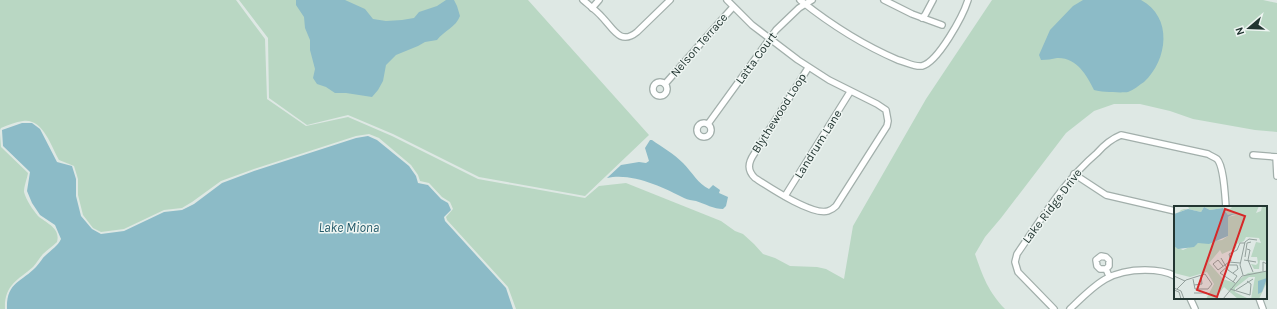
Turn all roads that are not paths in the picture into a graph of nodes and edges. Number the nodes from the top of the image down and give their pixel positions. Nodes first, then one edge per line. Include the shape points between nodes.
1 (583, 0) edge
2 (599, 0) edge
3 (670, 0) edge
4 (727, 0) edge
5 (800, 0) edge
6 (812, 0) edge
7 (885, 0) edge
8 (933, 0) edge
9 (968, 0) edge
10 (805, 4) junction
11 (733, 7) junction
12 (592, 8) junction
13 (922, 18) junction
14 (942, 25) dead end
15 (770, 38) junction
16 (808, 68) junction
17 (665, 84) dead end
18 (850, 92) junction
19 (708, 124) dead end
20 (1253, 155) dead end
21 (1276, 157) edge
22 (1074, 174) junction
23 (1277, 176) edge
24 (785, 196) junction
25 (1226, 206) edge
26 (1174, 211) edge
27 (1106, 269) dead end
28 (1109, 276) junction
29 (1174, 276) edge
30 (1190, 299) edge
31 (1259, 299) edge
32 (1054, 309) edge
33 (1070, 309) edge
34 (1195, 309) edge
35 (1263, 309) edge

1 - 12 street
2 - 12 street
3 - 12 street via 629,37 615,33
4 - 11 street, Blythewood Loop
5 - 10 street
6 - 10 street, Latta Court
7 - 13 street
8 - 13 street
9 - 10 street via 960,20 944,45 930,61 916,66 855,38
10 - 15 street, Latta Court
11 - 15 street, Blythewood Loop
11 - 17 street, Nelson Terrace
13 - 14 street
15 - 16 street, Blythewood Loop
15 - 19 street, Latta Court
16 - 18 street, Blythewood Loop
16 - 24 street, Blythewood Loop via 749,163 750,171 755,178
18 - 24 street, Landrum Lane
18 - 24 street, Blythewood Loop via 886,110 888,121 884,130 833,209 818,210
20 - 21 street
21 - 23 street
22 - 25 street, Lake Ridge Drive via 1113,138 1121,135 1208,154 1217,160
22 - 26 street via 1106,194
22 - 32 street, Lake Ridge Drive via 1017,254 1015,262 1018,272
27 - 28 street
28 - 29 street via 1139,270 1155,270
28 - 33 street
30 - 34 street
31 - 35 street

